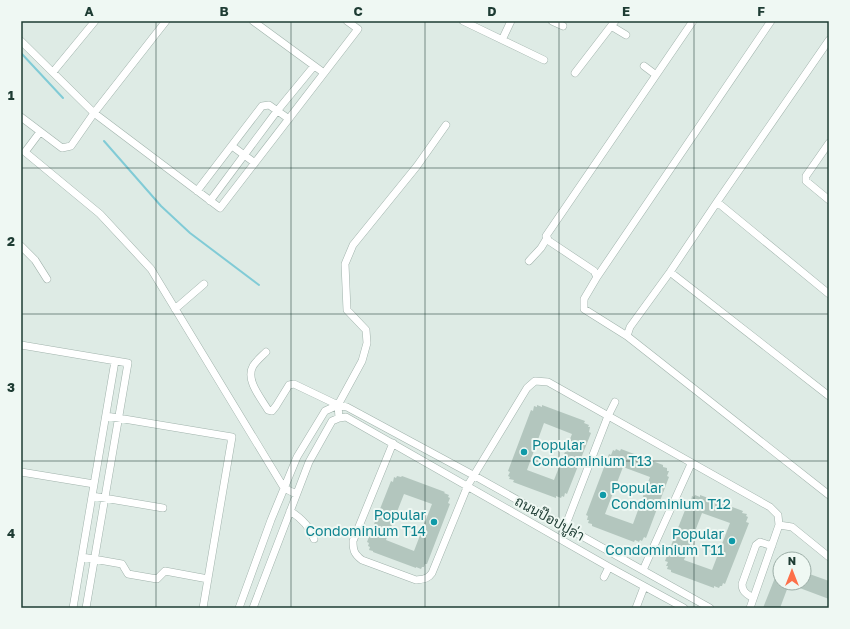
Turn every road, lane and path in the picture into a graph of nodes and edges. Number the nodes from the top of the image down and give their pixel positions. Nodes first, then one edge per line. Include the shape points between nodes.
1 (95, 21) edge
2 (166, 21) edge
3 (254, 21) edge
4 (347, 21) edge
5 (463, 21) edge
6 (511, 21) edge
7 (552, 21) edge
8 (693, 21) edge
9 (771, 21) edge
10 (613, 24) edge
11 (563, 26) dead end
12 (626, 36) dead end
13 (502, 40) junction
14 (829, 40) edge
15 (21, 41) edge
16 (544, 60) dead end
17 (314, 66) junction
18 (644, 66) dead end
19 (53, 72) junction
20 (575, 73) dead end
21 (324, 74) junction
22 (656, 75) junction
23 (277, 111) junction
24 (94, 113) junction
25 (21, 117) edge
26 (289, 119) junction
27 (446, 125) dead end
28 (40, 132) junction
29 (829, 143) edge
30 (232, 146) junction
31 (23, 154) edge
32 (244, 156) junction
33 (255, 163) junction
34 (197, 191) junction
35 (829, 200) edge
36 (210, 201) junction
37 (716, 202) junction
38 (547, 238) junction
39 (21, 246) edge
40 (529, 261) dead end
41 (670, 272) junction
42 (597, 277) junction
43 (47, 279) dead end
44 (204, 284) dead end
45 (829, 294) edge
46 (175, 309) junction
47 (627, 336) junction
48 (21, 345) edge
49 (266, 352) dead end
50 (115, 361) junction
51 (829, 396) edge
52 (615, 402) dead end
53 (338, 405) junction
54 (106, 416) junction
55 (608, 416) junction
56 (119, 418) junction
57 (339, 418) junction
58 (393, 443) junction
59 (691, 464) junction
60 (21, 472) edge
61 (473, 475) junction
62 (94, 484) junction
63 (468, 485) junction
64 (284, 488) junction
65 (296, 494) junction
66 (829, 495) edge
67 (92, 496) junction
68 (105, 498) junction
69 (164, 508) dead end
70 (290, 511) junction
71 (780, 525) junction
72 (565, 527) junction
73 (314, 539) dead end
74 (772, 546) junction
75 (82, 557) junction
76 (829, 557) edge
77 (95, 560) junction
78 (609, 567) junction
79 (643, 570) junction
80 (604, 577) dead end
81 (208, 579) junction
82 (644, 587) junction
83 (246, 592) junction
84 (259, 597) junction
85 (754, 598) junction
86 (73, 608) edge
87 (86, 608) edge
88 (203, 608) edge
89 (239, 608) edge
90 (253, 608) edge
91 (636, 608) edge
92 (684, 608) edge
93 (710, 608) edge
94 (750, 608) edge

1 - 19 street
2 - 24 street
3 - 17 street
4 - 21 street via 358,30
5 - 13 street
6 - 13 street
7 - 11 street
8 - 22 street
9 - 42 street
10 - 12 street
10 - 20 street
13 - 16 street
14 - 37 street
15 - 19 street
17 - 21 street
17 - 23 street
18 - 22 street
19 - 24 street
21 - 26 street
22 - 38 street
23 - 26 street
23 - 30 street via 269,105 262,106
23 - 32 street
24 - 28 street via 71,146 62,148
24 - 34 street
25 - 28 street
26 - 33 street
27 - 53 street via 417,166 353,245 345,264 347,310 366,330 367,343 362,361
28 - 31 street
29 - 35 street via 806,176 806,181
30 - 32 street
30 - 34 street
31 - 46 street via 100,214 151,269
32 - 33 street
32 - 36 street
33 - 36 street via 220,208
34 - 36 street
37 - 41 street
37 - 45 street
38 - 40 street
38 - 42 street via 549,242 594,271
39 - 43 street via 40,266
41 - 47 street via 630,327
41 - 51 street
42 - 47 street via 584,299 584,309
44 - 46 street
46 - 64 street
47 - 66 street
48 - 50 street
49 - 53 street, ถนนป๊อปปูล่า via 254,365 251,380 268,410 272,411 289,385 294,384
50 - 54 street
50 - 56 street via 128,363
52 - 55 street
53 - 57 street
53 - 61 street, ถนนป๊อปปูล่า via 347,406
53 - 64 street via 325,411 297,457
54 - 56 street
54 - 62 street
55 - 59 street
55 - 61 street via 548,382 535,381 527,388
55 - 72 street
56 - 68 street
56 - 81 street via 232,437
57 - 58 street, ถนนป๊อปปูล่า via 346,416
57 - 65 street via 332,421 309,462
58 - 63 street, ถนนป๊อปปูล่า
58 - 63 street via 353,541 355,555 362,560 416,580 430,577
59 - 71 street via 770,507 778,515
59 - 79 street
60 - 62 street
61 - 63 street
61 - 72 street, ถนนป๊อปปูล่า
62 - 67 street
63 - 78 street, ถนนป๊อปปูล่า
64 - 65 street
64 - 83 street
65 - 70 street
67 - 68 street
67 - 75 street
68 - 69 street
68 - 77 street
70 - 73 street via 305,522
70 - 84 street
71 - 74 street
71 - 76 street via 792,527
72 - 79 street, ถนนป๊อปปูล่า
74 - 85 street
74 - 85 street via 760,542 756,545 742,584 745,592
75 - 77 street
75 - 86 street
77 - 81 street via 122,564 128,574 157,579 165,571
77 - 87 street
78 - 80 street
78 - 82 street, ถนนป๊อปปูล่า
79 - 93 street, ถนนป๊อปปูล่า
81 - 88 street
82 - 91 street
82 - 92 street, ถนนป๊อปปูล่า
83 - 84 street
83 - 89 street
84 - 90 street
85 - 94 street

